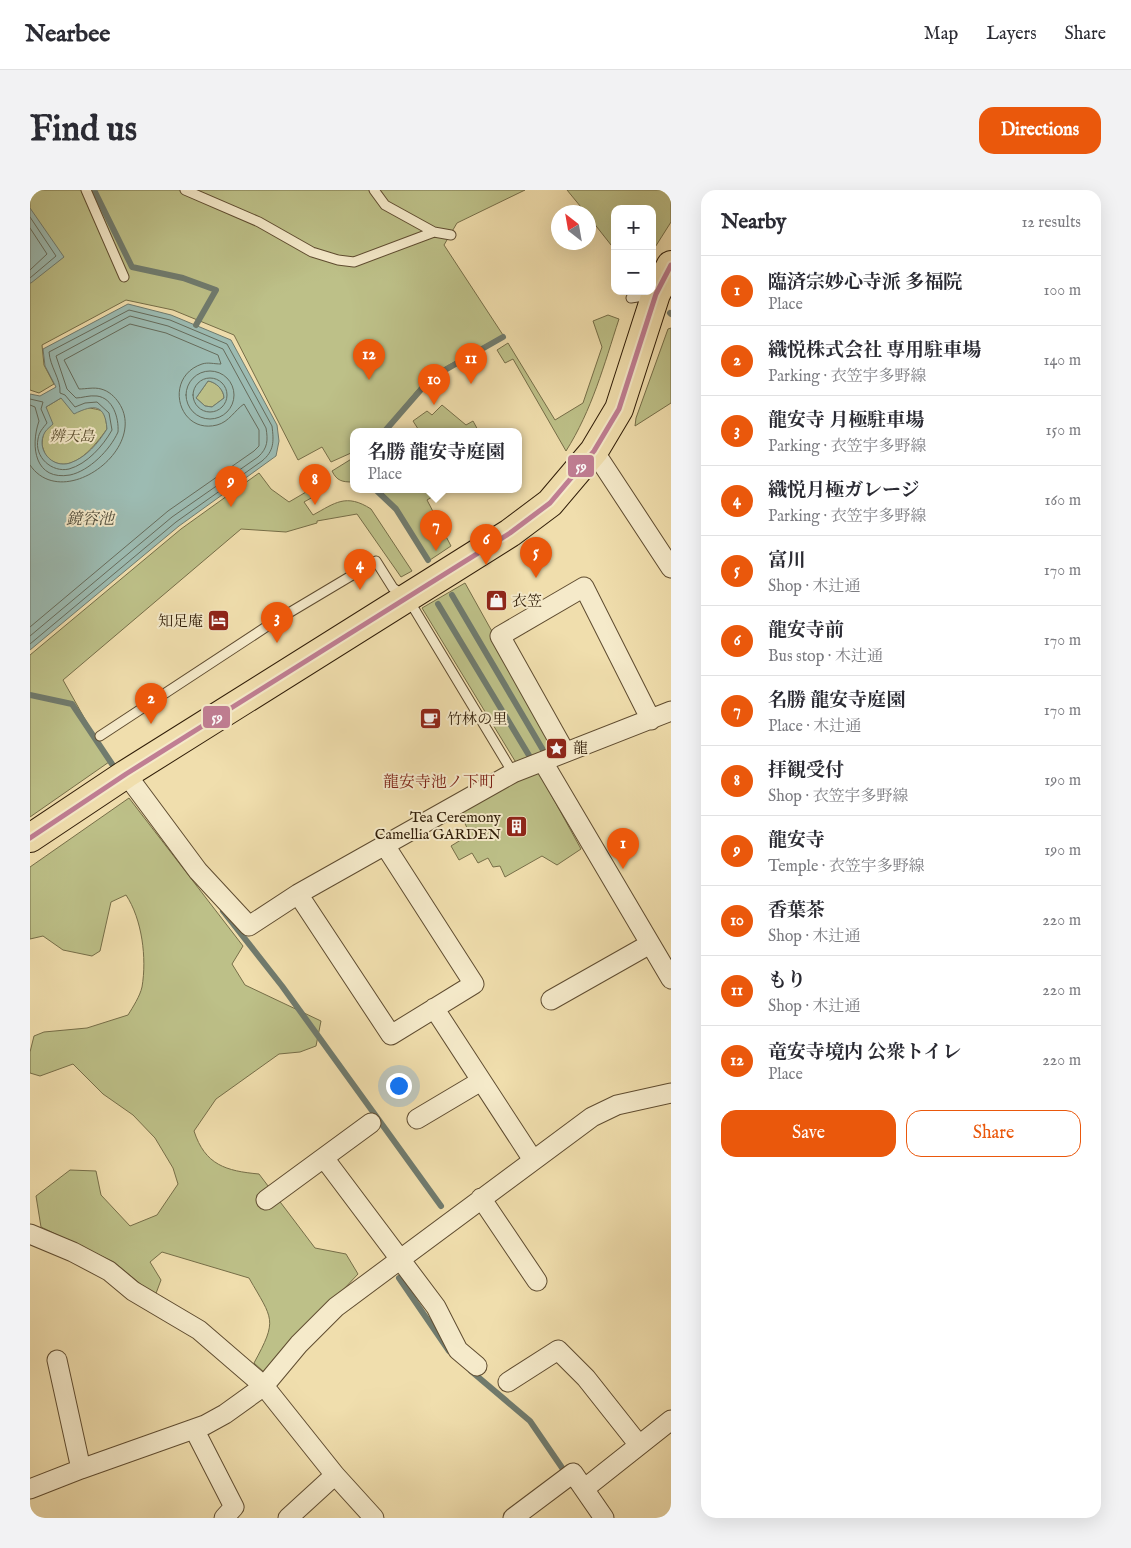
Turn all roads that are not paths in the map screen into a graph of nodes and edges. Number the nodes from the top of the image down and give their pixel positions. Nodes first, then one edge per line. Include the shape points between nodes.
1 (86, 190) edge
2 (185, 190) edge
3 (374, 190) edge
4 (434, 232) junction
5 (451, 235) dead end
6 (671, 265) edge
7 (124, 277) dead end
8 (594, 451) junction
9 (671, 568) edge
10 (408, 598) junction
11 (671, 712) edge
12 (650, 720) junction
13 (100, 736) dead end
14 (565, 752) junction
15 (543, 762) junction
16 (513, 773) junction
17 (126, 774) junction
18 (30, 838) edge
19 (384, 844) junction
20 (298, 894) junction
21 (650, 944) junction
22 (671, 979) edge
23 (551, 1000) dead end
24 (434, 1008) junction
25 (481, 1080) junction
26 (671, 1092) edge
27 (417, 1119) dead end
28 (371, 1123) dead end
29 (324, 1158) junction
30 (533, 1160) junction
31 (481, 1198) junction
32 (266, 1200) dead end
33 (30, 1234) edge
34 (400, 1258) junction
35 (537, 1281) dead end
36 (57, 1360) dead end
37 (477, 1366) dead end
38 (508, 1382) dead end
39 (264, 1386) junction
40 (671, 1420) edge
41 (194, 1429) junction
42 (639, 1445) junction
43 (81, 1468) junction
44 (336, 1475) junction
45 (584, 1488) junction
46 (30, 1489) edge
47 (224, 1518) edge
48 (288, 1518) edge
49 (374, 1518) edge
50 (513, 1518) edge
51 (604, 1518) edge

1 - 7 lane
2 - 4 lane via 258,222 312,252 338,260 354,262
3 - 4 lane via 385,205
4 - 5 lane
6 - 8 main road via 643,296 619,409
8 - 9 street
8 - 10 main road via 550,503 510,533
10 - 13 lane via 392,588 376,561 272,623
10 - 16 lane
10 - 17 main road
11 - 12 street
12 - 14 street
12 - 14 street via 584,587 500,636
14 - 15 street
15 - 16 street
15 - 21 street
16 - 19 street
17 - 18 main road
17 - 20 street via 198,871 249,926
19 - 20 street
19 - 24 street via 474,984
20 - 24 street via 391,1035
21 - 22 street
21 - 23 street
24 - 25 street
25 - 27 street
25 - 30 street
26 - 30 street via 618,1105 592,1117
28 - 29 street
29 - 32 street
29 - 34 street
30 - 31 street
31 - 34 street
31 - 35 street
33 - 39 street via 109,1271 133,1291 199,1330
34 - 37 street via 436,1307 458,1350
34 - 39 street via 336,1307
36 - 43 street
38 - 42 street via 558,1350 586,1378
39 - 41 street via 225,1414
39 - 44 street
40 - 42 street
41 - 43 street
41 - 47 street via 234,1507
42 - 45 street
43 - 46 street
44 - 48 street
44 - 49 street
45 - 50 street via 574,1474
45 - 51 street

